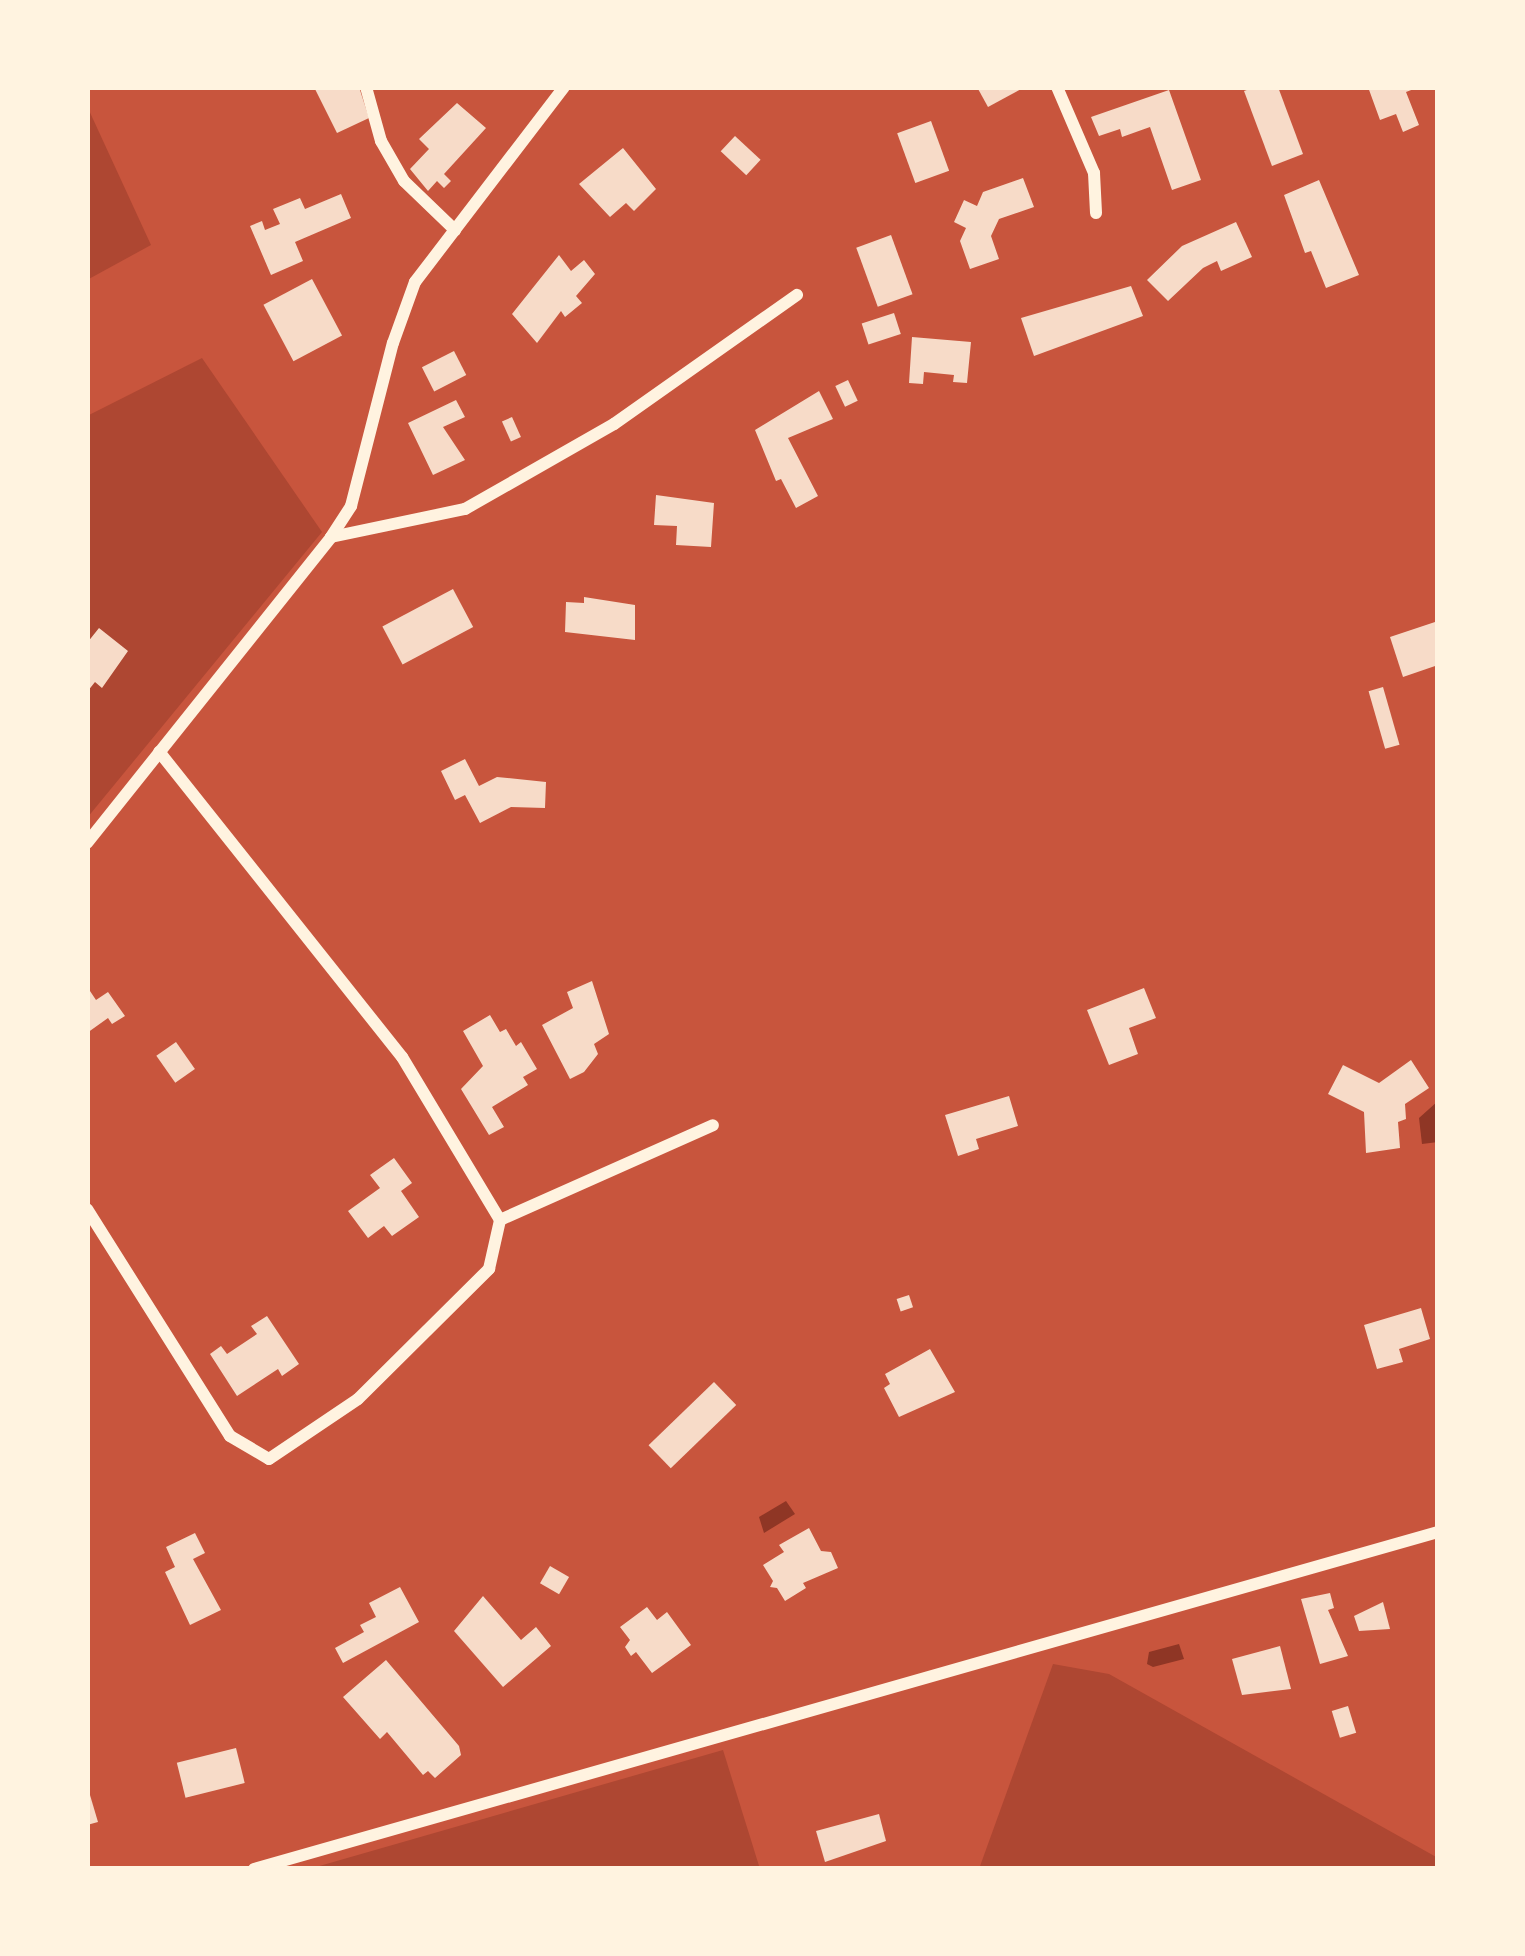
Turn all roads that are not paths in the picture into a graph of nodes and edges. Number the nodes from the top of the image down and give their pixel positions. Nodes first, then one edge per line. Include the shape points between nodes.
1 (366, 87) edge
2 (564, 87) edge
3 (1057, 87) edge
4 (1096, 213) dead end
5 (455, 230) junction
6 (797, 296) dead end
7 (331, 537) junction
8 (159, 752) junction
9 (87, 843) edge
10 (713, 1125) dead end
11 (87, 1209) edge
12 (500, 1220) junction
13 (1438, 1532) edge
14 (254, 1869) edge

1 - 5 street via 404,181
2 - 5 street
3 - 4 street via 1094,173
5 - 7 street via 416,281 351,506
6 - 7 street via 614,424 465,509
7 - 8 street
8 - 9 street
8 - 12 street via 402,1057
10 - 12 street
11 - 12 street via 230,1436 269,1459 358,1399 489,1268
13 - 14 street

